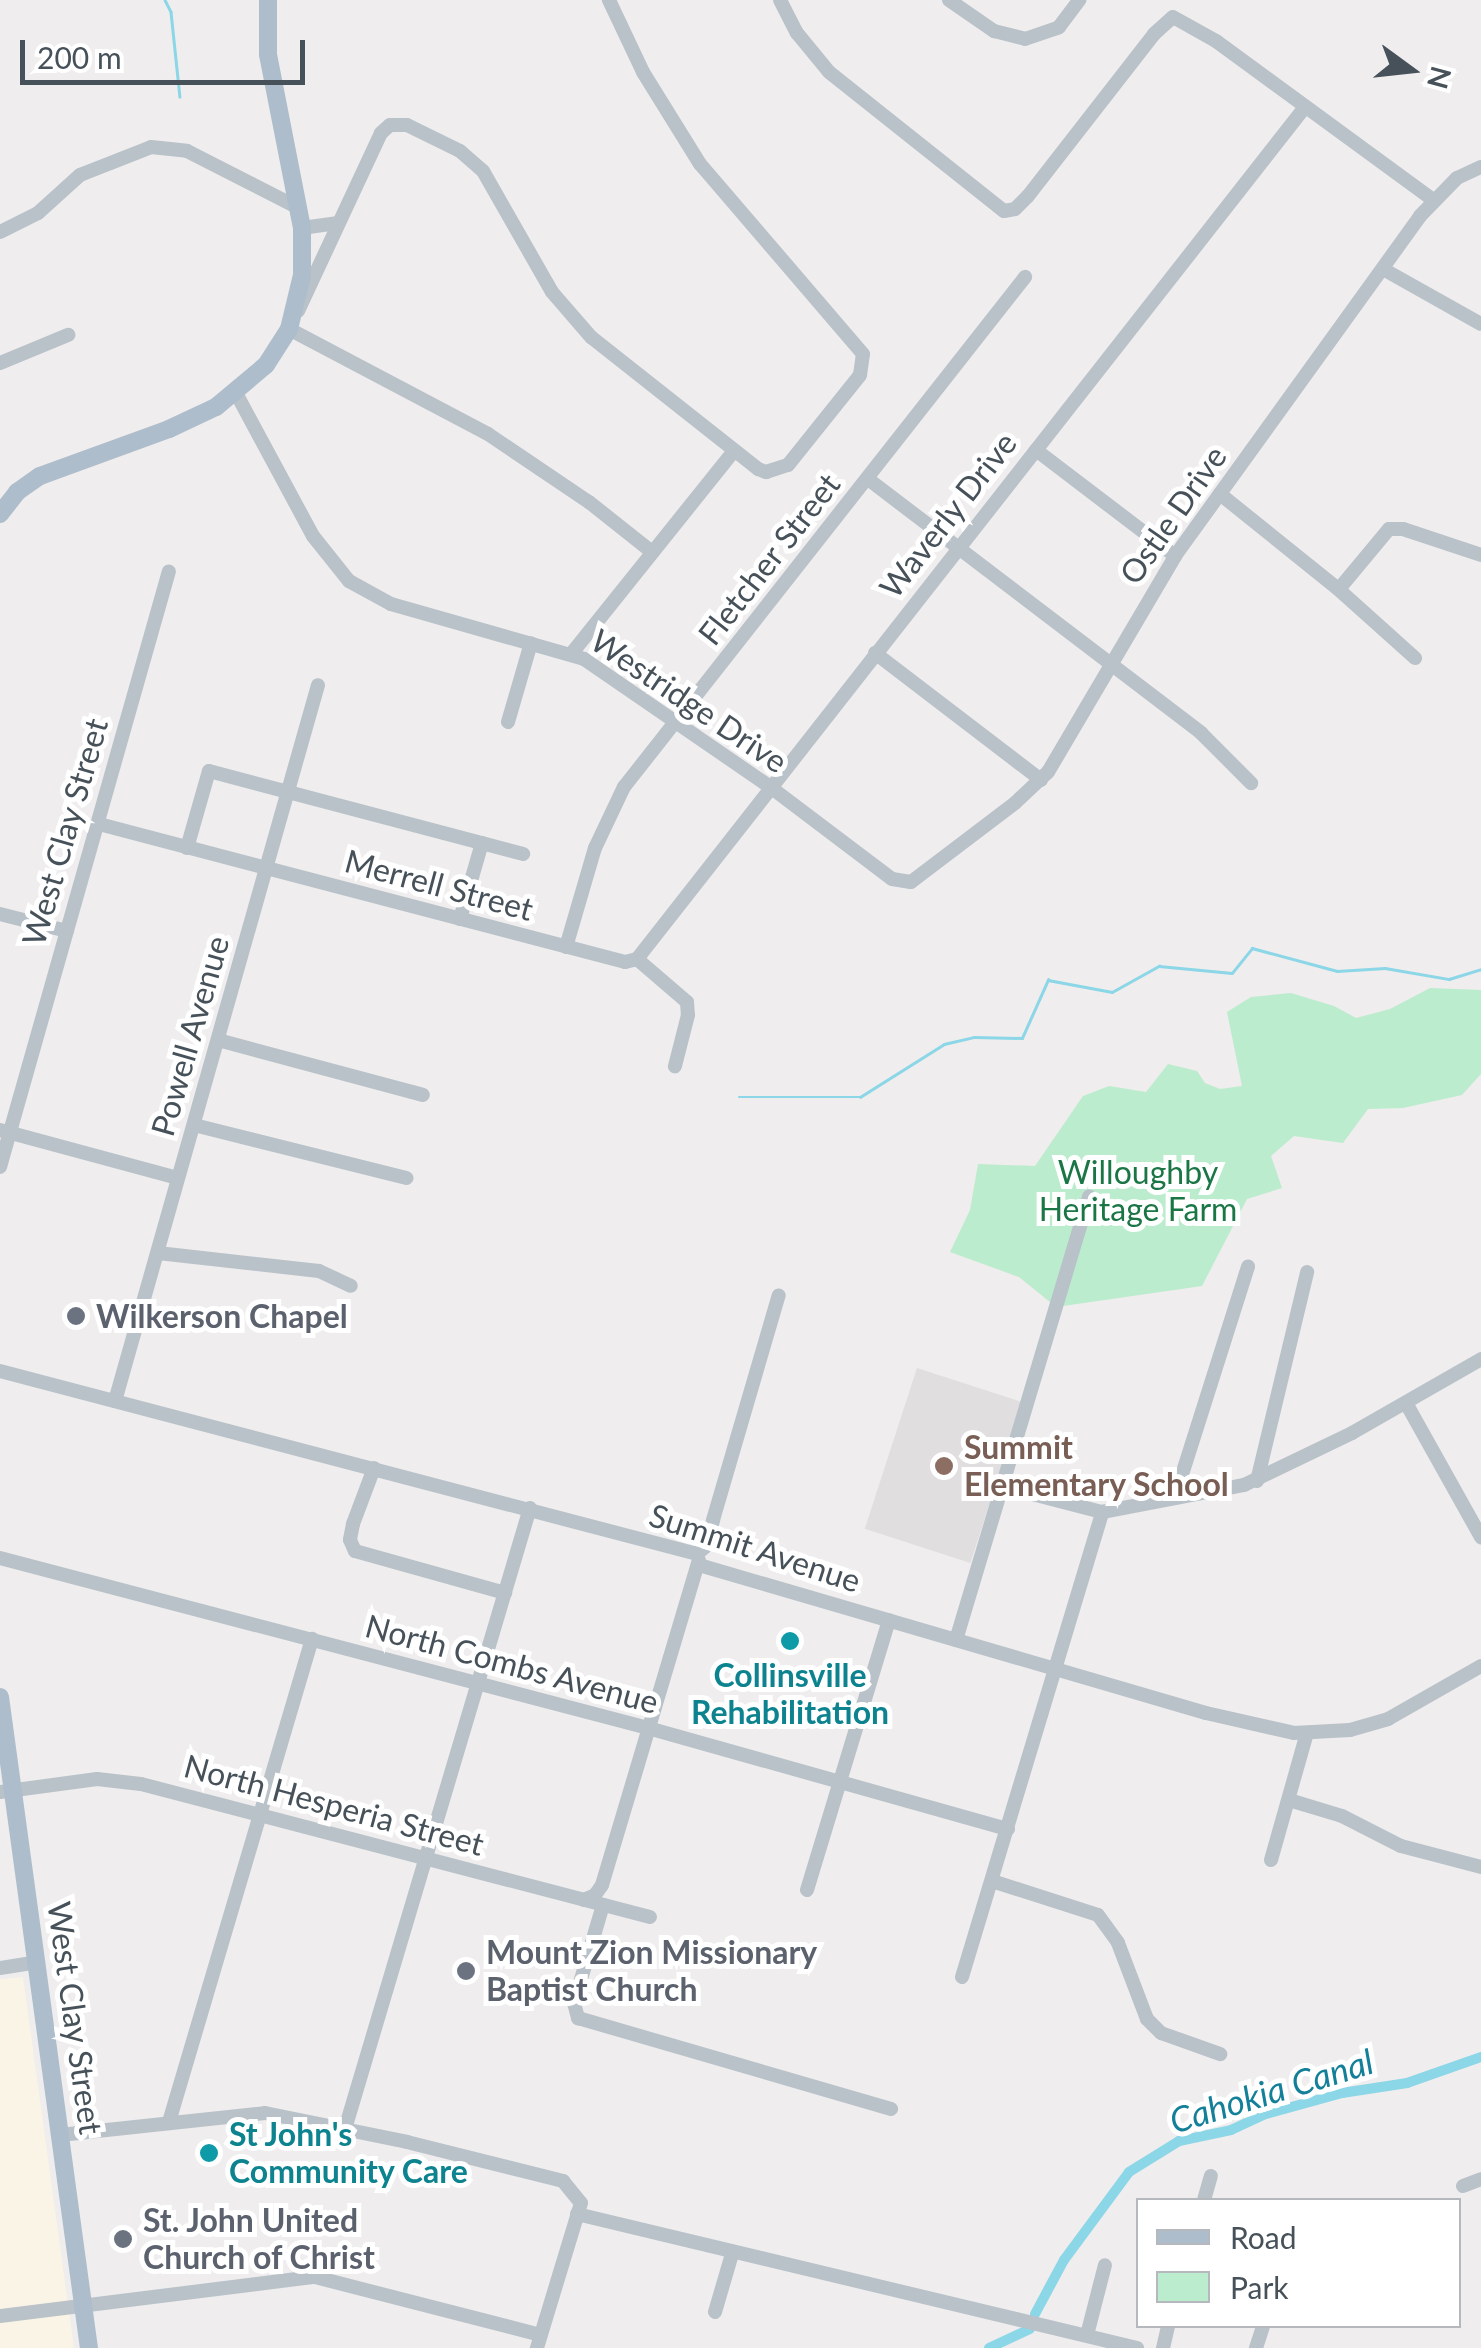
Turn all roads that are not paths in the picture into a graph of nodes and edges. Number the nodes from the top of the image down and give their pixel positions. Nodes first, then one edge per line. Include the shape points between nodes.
1 (268, 0) edge
2 (608, 0) edge
3 (780, 0) edge
4 (949, 0) edge
5 (1080, 0) edge
6 (1305, 107) junction
7 (1481, 167) edge
8 (1433, 200) junction
9 (299, 208) junction
10 (337, 224) junction
11 (302, 228) junction
12 (0, 232) edge
13 (1383, 268) junction
14 (1025, 277) dead end
15 (292, 323) junction
16 (1481, 324) edge
17 (68, 335) dead end
18 (0, 363) edge
19 (236, 393) junction
20 (1036, 450) junction
21 (734, 451) junction
22 (868, 479) junction
23 (1220, 494) junction
24 (0, 514) edge
25 (958, 548) junction
26 (652, 552) junction
27 (1481, 554) edge
28 (1175, 556) junction
29 (169, 571) dead end
30 (1339, 589) junction
31 (531, 643) junction
32 (875, 653) junction
33 (572, 654) junction
34 (1415, 658) dead end
35 (1111, 664) junction
36 (318, 686) dead end
37 (508, 722) dead end
38 (676, 722) junction
39 (1041, 780) junction
40 (1251, 783) dead end
41 (770, 786) junction
42 (288, 792) junction
43 (98, 824) junction
44 (482, 843) junction
45 (187, 848) junction
46 (523, 854) dead end
47 (266, 869) junction
48 (903, 883) joint
49 (0, 914) edge
50 (460, 919) junction
51 (67, 931) junction
52 (566, 947) junction
53 (637, 959) junction
54 (218, 1040) junction
55 (675, 1066) dead end
56 (422, 1094) dead end
57 (194, 1124) junction
58 (5, 1132) edge
59 (0, 1167) edge
60 (178, 1178) junction
61 (406, 1178) dead end
62 (1089, 1196) dead end
63 (158, 1252) junction
64 (1248, 1266) dead end
65 (1308, 1272) dead end
66 (351, 1286) dead end
67 (779, 1295) dead end
68 (1481, 1359) edge
69 (0, 1370) edge
70 (115, 1401) junction
71 (1406, 1403) junction
72 (374, 1468) junction
73 (1257, 1480) junction
74 (1002, 1486) junction
75 (1182, 1496) junction
76 (530, 1508) junction
77 (1102, 1512) junction
78 (1481, 1537) edge
79 (0, 1558) edge
80 (698, 1560) junction
81 (505, 1593) junction
82 (888, 1620) junction
83 (312, 1640) junction
84 (956, 1640) junction
85 (1481, 1666) edge
86 (1056, 1669) junction
87 (480, 1684) junction
88 (0, 1697) edge
89 (648, 1728) junction
90 (1306, 1734) junction
91 (840, 1782) junction
92 (7, 1791) edge
93 (1290, 1800) junction
94 (261, 1814) junction
95 (1008, 1829) junction
96 (429, 1858) junction
97 (1272, 1860) dead end
98 (1481, 1867) edge
99 (992, 1881) junction
100 (807, 1890) dead end
101 (584, 1900) junction
102 (602, 1905) junction
103 (650, 1917) dead end
104 (37, 1962) junction
105 (0, 1968) edge
106 (962, 1977) dead end
107 (1220, 2054) dead end
108 (891, 2108) dead end
109 (169, 2122) junction
110 (345, 2129) junction
111 (60, 2135) junction
112 (1211, 2176) dead end
113 (1481, 2179) edge
114 (1463, 2186) dead end
115 (1205, 2198) edge
116 (577, 2214) junction
117 (732, 2254) junction
118 (1105, 2265) dead end
119 (83, 2305) junction
120 (715, 2312) dead end
121 (0, 2316) edge
122 (1083, 2339) edge
123 (539, 2342) edge
124 (89, 2348) edge
125 (1138, 2348) edge

1 - 9 main road via 268,54
2 - 21 street via 700,164 863,354 860,375 788,465 766,472
3 - 6 street via 830,72 1007,212 1028,196 1170,18 1216,41
4 - 5 street via 994,31 1025,39 1059,28
6 - 8 street
6 - 20 street, Waverly Drive
7 - 8 street, Ostle Drive via 1456,178
8 - 13 street, Ostle Drive
9 - 11 main road
9 - 12 street via 187,152 152,147 80,175 38,212
10 - 11 street
10 - 15 street
10 - 21 street via 385,128 407,126 444,141 492,184 576,324
11 - 15 main road
13 - 16 street
13 - 23 street, Ostle Drive
14 - 22 street, Fletcher Street
15 - 19 main road via 266,366
15 - 26 street via 488,434
17 - 18 street
19 - 24 main road via 192,420 40,476
19 - 31 street, Westridge Drive via 313,536 349,580 391,604
20 - 25 street, Waverly Drive
20 - 28 street
21 - 26 street
22 - 25 street
22 - 38 street, Fletcher Street
23 - 28 street, Ostle Drive
23 - 30 street
25 - 32 street, Waverly Drive
25 - 35 street
26 - 33 street
27 - 30 street via 1389,530
28 - 35 street, Ostle Drive
29 - 43 street, West Clay Street
30 - 34 street
31 - 33 street, Westridge Drive
31 - 37 street
32 - 39 street
32 - 41 street, Waverly Drive
33 - 38 street, Westridge Drive
35 - 39 street, Ostle Drive
35 - 40 street via 1202,733
36 - 42 street, Powell Avenue
38 - 41 street, Westridge Drive
38 - 52 street, Fletcher Street via 608,817
39 - 48 street, Ostle Drive
41 - 48 street, Westridge Drive
41 - 53 street, Waverly Drive
42 - 44 street
42 - 45 street via 209,771
42 - 47 street, Powell Avenue
43 - 45 street, Merrell Street
43 - 51 street, West Clay Street
44 - 46 street
44 - 50 street
45 - 47 street, Merrell Street
47 - 50 street, Merrell Street
47 - 54 street, Powell Avenue
49 - 51 street
50 - 52 street, Merrell Street
51 - 58 street, West Clay Street
52 - 53 street, Merrell Street
53 - 55 street via 687,1002
54 - 56 street
54 - 57 street, Powell Avenue
57 - 60 street, Powell Avenue
57 - 61 street
58 - 59 street, West Clay Street
58 - 60 street
60 - 63 street, Powell Avenue
62 - 74 street
63 - 66 street via 319,1271
63 - 70 street, Powell Avenue
64 - 75 street via 1180,1481
65 - 73 street
67 - 80 street
68 - 71 street
69 - 70 street, Summit Avenue
70 - 72 street, Summit Avenue
71 - 73 street
71 - 78 street
72 - 76 street, Summit Avenue
72 - 81 street via 352,1524 355,1551
73 - 75 street
74 - 77 street
74 - 84 street
75 - 77 street
76 - 80 street, Summit Avenue
76 - 81 street
77 - 86 street
79 - 83 street, North Combs Avenue
80 - 82 street, Summit Avenue
80 - 89 street
81 - 87 street
82 - 84 street, Summit Avenue
82 - 91 street
83 - 87 street, North Combs Avenue
83 - 94 street
84 - 86 street, Summit Avenue
85 - 90 street, Summit Avenue via 1388,1719
86 - 90 street, Summit Avenue
86 - 95 street
87 - 89 street, North Combs Avenue
87 - 96 street
88 - 92 main road, West Clay Street
89 - 91 street, North Combs Avenue
89 - 101 street via 602,1886
90 - 93 street
91 - 95 street, North Combs Avenue
91 - 100 street
92 - 94 street, North Hesperia Street via 119,1780
92 - 104 main road, West Clay Street
93 - 97 street
93 - 98 street via 1342,1816 1401,1846
94 - 96 street, North Hesperia Street
94 - 109 street
95 - 99 street
96 - 101 street, North Hesperia Street
96 - 110 street
99 - 106 street
99 - 107 street via 1098,1915 1118,1943 1146,2020
101 - 102 street, North Hesperia Street
102 - 103 street, North Hesperia Street
102 - 108 street via 574,2014
104 - 105 street
104 - 111 main road, West Clay Street
109 - 110 street via 265,2113
109 - 111 street
110 - 116 street via 563,2181 581,2200
111 - 119 main road, West Clay Street
112 - 115 street
113 - 114 street
116 - 117 street
116 - 123 street
117 - 120 street
117 - 122 street
118 - 122 street
119 - 121 street
119 - 123 street via 315,2277
119 - 124 main road, West Clay Street
122 - 125 street

